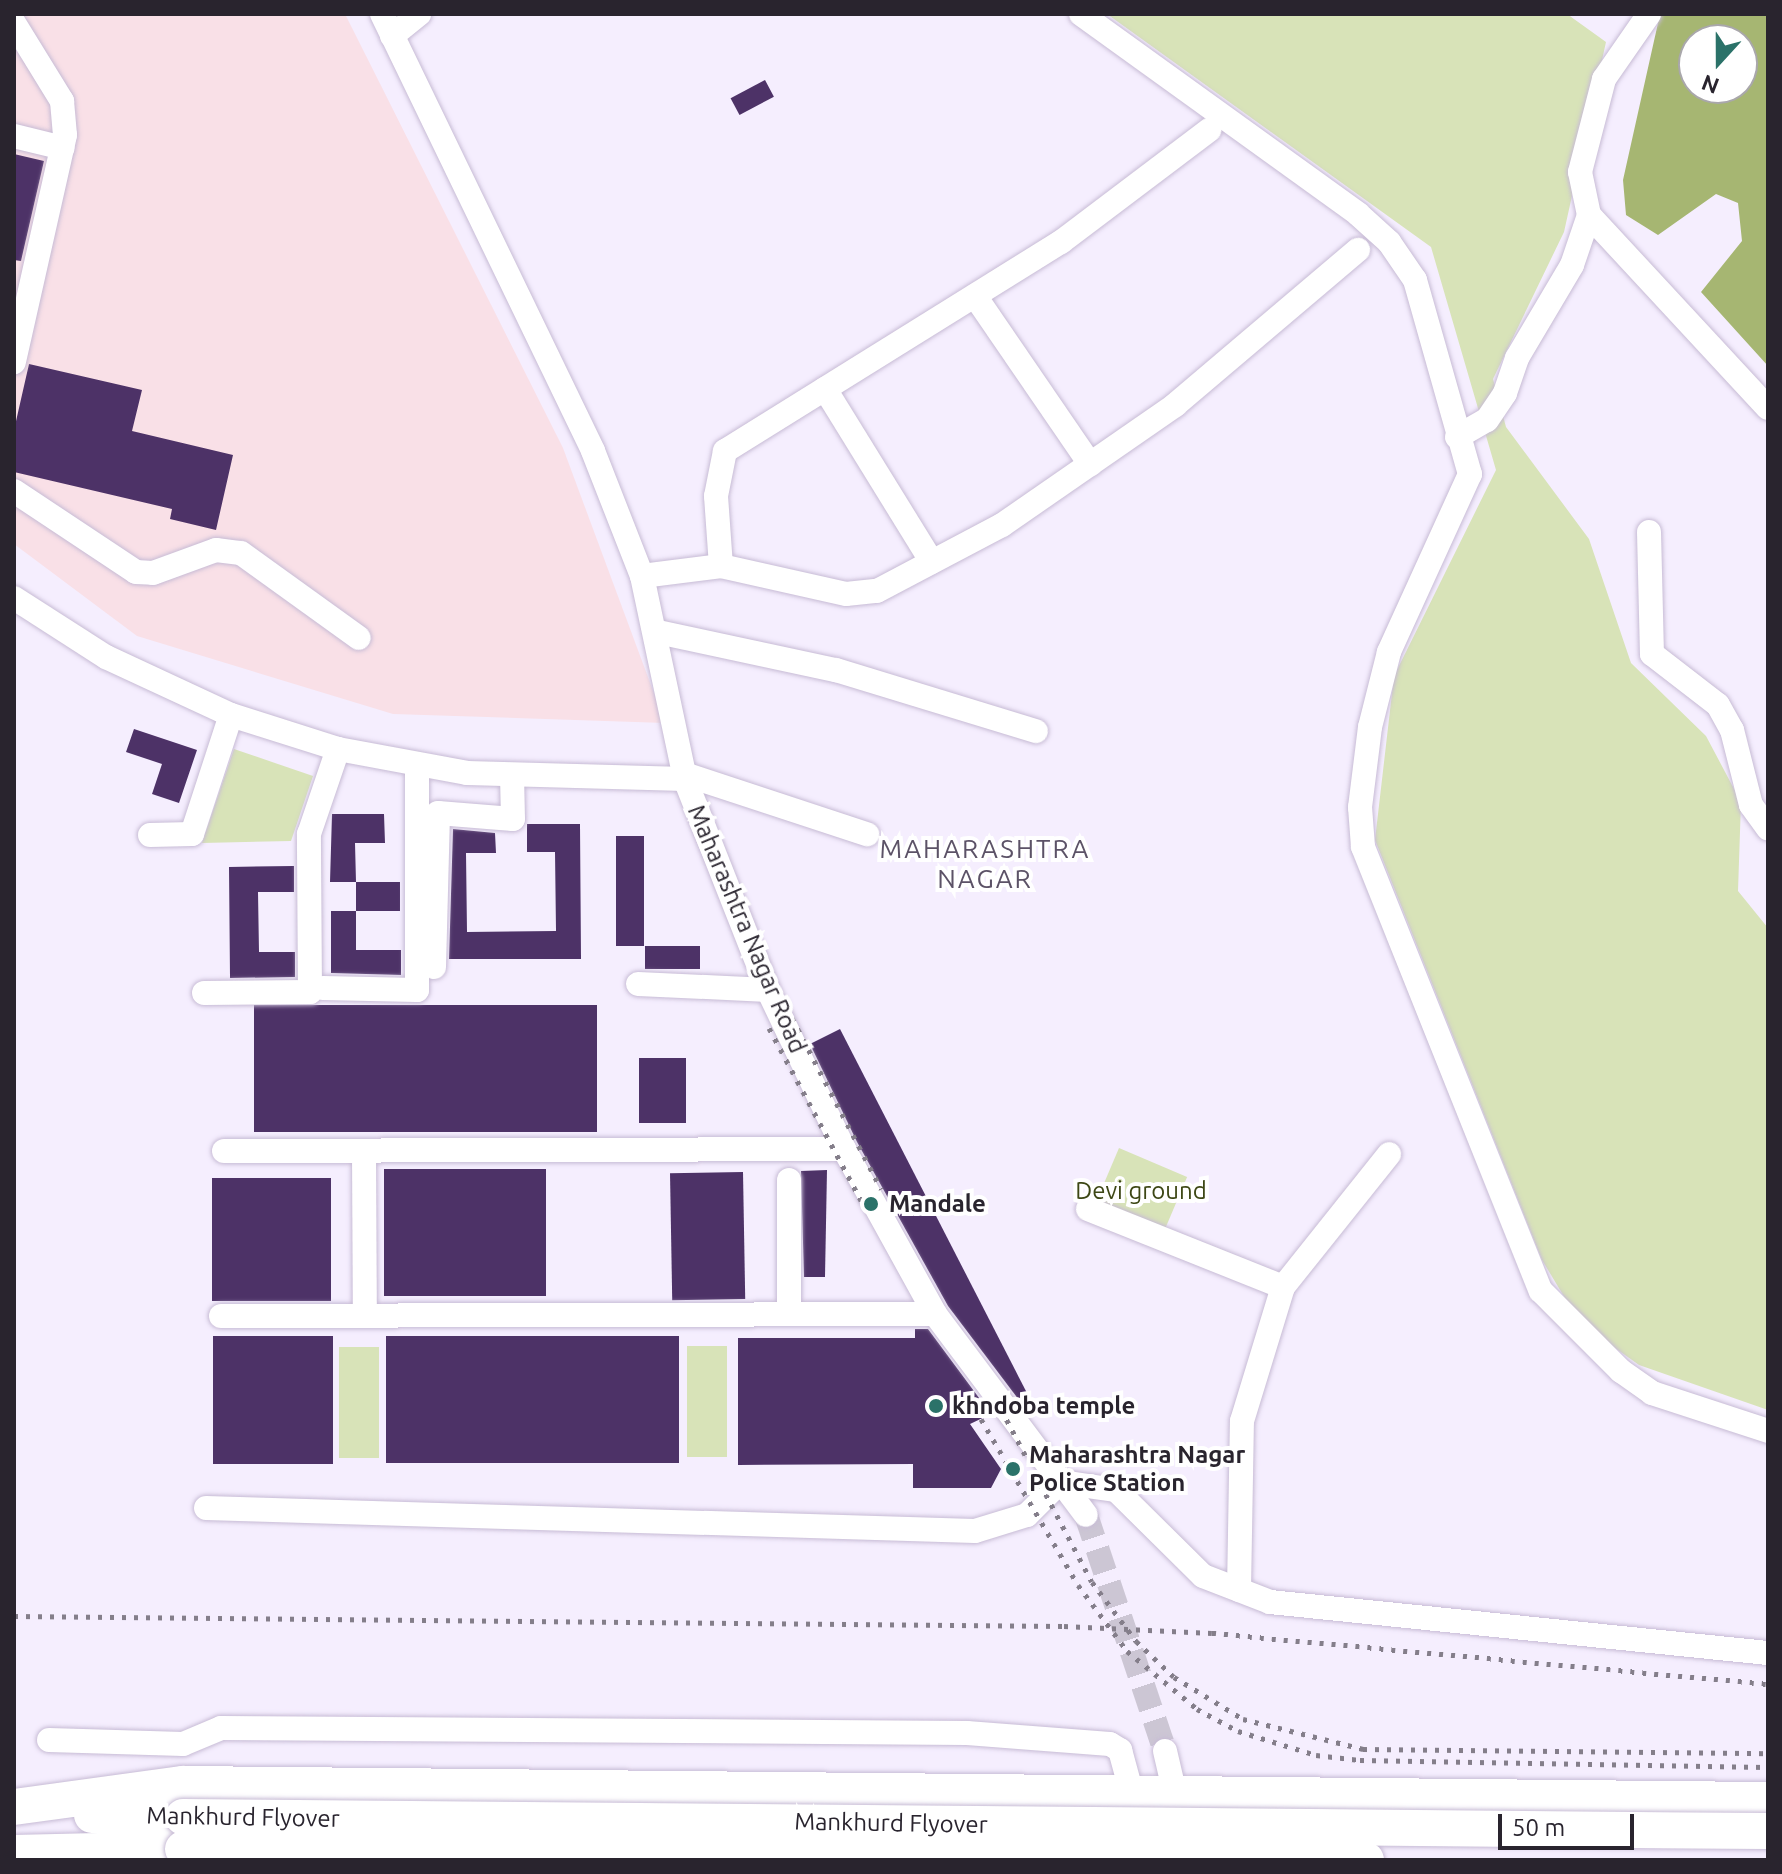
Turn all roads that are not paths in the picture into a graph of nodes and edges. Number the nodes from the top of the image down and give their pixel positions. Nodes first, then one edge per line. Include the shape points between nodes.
1 (419, 14) edge
2 (1081, 14) edge
3 (1649, 14) edge
4 (14, 23) edge
5 (387, 25) edge
6 (1209, 130) dead end
7 (14, 136) edge
8 (63, 148) junction
9 (1589, 215) junction
10 (1358, 250) dead end
11 (975, 296) junction
12 (14, 362) edge
13 (825, 389) junction
14 (1768, 408) edge
15 (1457, 437) junction
16 (1090, 464) junction
17 (14, 491) edge
18 (1649, 532) dead end
19 (932, 562) junction
20 (721, 566) junction
21 (642, 576) junction
22 (14, 598) edge
23 (658, 632) junction
24 (359, 638) dead end
25 (231, 715) junction
26 (1036, 731) dead end
27 (338, 749) junction
28 (417, 766) junction
29 (512, 776) junction
30 (684, 776) junction
31 (1768, 828) edge
32 (867, 834) dead end
33 (150, 835) dead end
34 (434, 967) dead end
35 (638, 984) dead end
36 (323, 988) dead end
37 (768, 990) junction
38 (204, 993) dead end
39 (844, 1149) junction
40 (224, 1151) dead end
41 (364, 1151) junction
42 (1389, 1154) dead end
43 (789, 1180) dead end
44 (1088, 1209) dead end
45 (1283, 1287) junction
46 (789, 1314) junction
47 (935, 1314) junction
48 (221, 1316) dead end
49 (365, 1316) junction
50 (1768, 1431) edge
51 (1060, 1482) junction
52 (206, 1508) dead end
53 (1086, 1515) tunnel mouth
54 (1239, 1590) junction
55 (1768, 1653) edge
56 (49, 1740) dead end
57 (1165, 1751) tunnel mouth
58 (1132, 1794) junction
59 (1175, 1794) junction
60 (1768, 1800) edge
61 (14, 1810) edge
62 (1768, 1831) edge
63 (183, 1833) junction
64 (14, 1853) edge
65 (1163, 1860) edge
66 (1209, 1860) edge
67 (1366, 1860) edge

1 - 5 street
2 - 15 street via 1389,242 1415,280
3 - 9 street via 1604,79 1580,172
4 - 8 street via 62,101
5 - 21 street via 562,377
6 - 11 street via 1061,242
7 - 8 street
8 - 12 street
9 - 14 street
9 - 15 street via 1572,265 1517,358 1505,393 1487,420
10 - 16 street via 1175,405
11 - 13 street
11 - 16 street
13 - 19 street
13 - 20 street via 725,451 716,496
15 - 50 street via 1470,474 1389,652 1368,740 1360,807 1363,847 1541,1291 1621,1371 1652,1393
16 - 19 street via 1002,525
17 - 24 street via 136,572 153,573 216,550 241,553
18 - 31 street via 1652,654 1718,705 1732,730 1751,805
19 - 20 street via 863,594
20 - 21 street
21 - 23 street
22 - 25 street, Maharashtra Nagar Road via 106,657
23 - 26 street via 836,670
23 - 30 street
25 - 27 street, Maharashtra Nagar Road
25 - 33 street via 192,834
27 - 28 street, Maharashtra Nagar Road
27 - 38 street via 309,834 310,992
28 - 29 street, Maharashtra Nagar Road
28 - 36 street via 417,990
29 - 30 street, Maharashtra Nagar Road
29 - 34 street via 513,819 438,813
30 - 32 street
30 - 37 street, Maharashtra Nagar Road
35 - 37 street
37 - 39 street, Maharashtra Nagar Road
39 - 41 street
39 - 47 street, Maharashtra Nagar Road
40 - 41 street
41 - 49 street
42 - 45 street
43 - 46 street
44 - 45 street
45 - 54 street via 1242,1421
46 - 47 street
46 - 49 street
47 - 51 street, Maharashtra Nagar Road
48 - 49 street
51 - 52 street via 1027,1515 975,1531
51 - 53 street, Maharashtra Nagar Road
51 - 54 street via 1116,1490 1203,1576
54 - 55 street via 1270,1602
56 - 58 street via 183,1744 221,1728 310,1727 981,1734 1110,1744 1120,1750
57 - 59 street
58 - 59 highway
58 - 61 highway via 183,1784
59 - 60 highway
59 - 65 highway
59 - 66 highway
61 - 63 highway, Mankhurd Flyover
62 - 63 highway, Mankhurd Flyover, bridge
63 - 64 highway, Mankhurd Flyover
63 - 67 highway, Mankhurd Flyover, bridge

